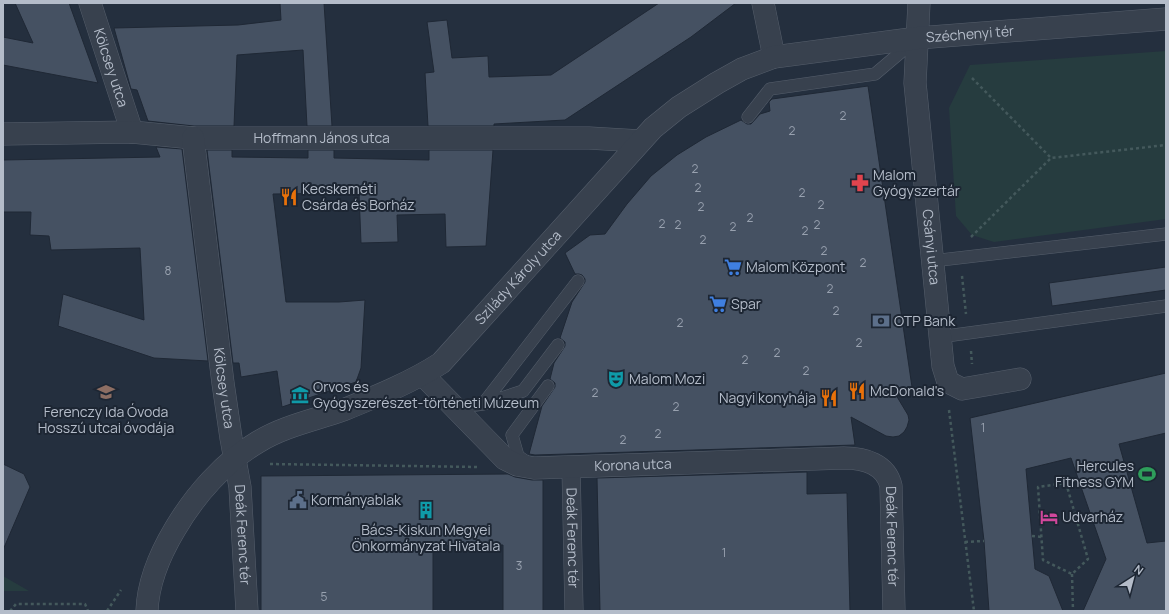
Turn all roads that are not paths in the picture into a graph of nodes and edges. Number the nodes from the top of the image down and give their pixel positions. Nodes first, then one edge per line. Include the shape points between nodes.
1 (90, 3) edge
2 (763, 3) edge
3 (919, 3) edge
4 (1166, 19) edge
5 (918, 38) junction
6 (774, 57) junction
7 (748, 118) dead end
8 (132, 132) junction
9 (3, 134) edge
10 (193, 138) junction
11 (640, 142) junction
12 (1166, 234) edge
13 (932, 261) junction
14 (578, 281) dead end
15 (1166, 306) edge
16 (939, 337) junction
17 (558, 345) dead end
18 (423, 375) junction
19 (1020, 379) dead end
20 (548, 386) dead end
21 (483, 404) junction
22 (455, 408) junction
23 (235, 458) junction
24 (571, 466) junction
25 (878, 467) joint
26 (534, 468) junction
27 (147, 611) edge
28 (247, 611) edge
29 (574, 611) edge
30 (894, 611) edge

1 - 8 street, Kölcsey utca
2 - 6 street
3 - 5 street, Csányi utca
4 - 5 street, Széchenyi tér
5 - 6 street, Széchenyi tér
5 - 7 lane via 875,74 770,89
5 - 13 street, Csányi utca via 915,83
6 - 11 street, Szilády Károly utca via 742,69 710,87 679,107
8 - 9 street, Hoffmann János utca
8 - 10 street, Hoffmann János utca
10 - 11 street, Hoffmann János utca via 589,138
10 - 23 street, Kölcsey utca via 223,383
11 - 18 street, Szilády Károly utca via 442,363
12 - 13 lane
13 - 16 street, Csányi utca
14 - 21 lane
15 - 16 lane
16 - 19 street, Csányi utca via 948,382 962,389
17 - 21 lane via 523,391
18 - 22 street, Korona utca
18 - 23 street, Szilády Károly utca via 343,410 274,434
20 - 26 lane via 512,434 518,456
21 - 22 lane
22 - 26 street, Korona utca via 505,459 517,465
23 - 27 street via 195,500 170,536 152,579
23 - 28 street, Deák Ferenc tér via 240,487
24 - 25 street, Korona utca via 844,458 863,460
24 - 26 street, Korona utca
24 - 29 street, Deák Ferenc tér
25 - 30 street, Deák Ferenc tér via 885,472 891,486

